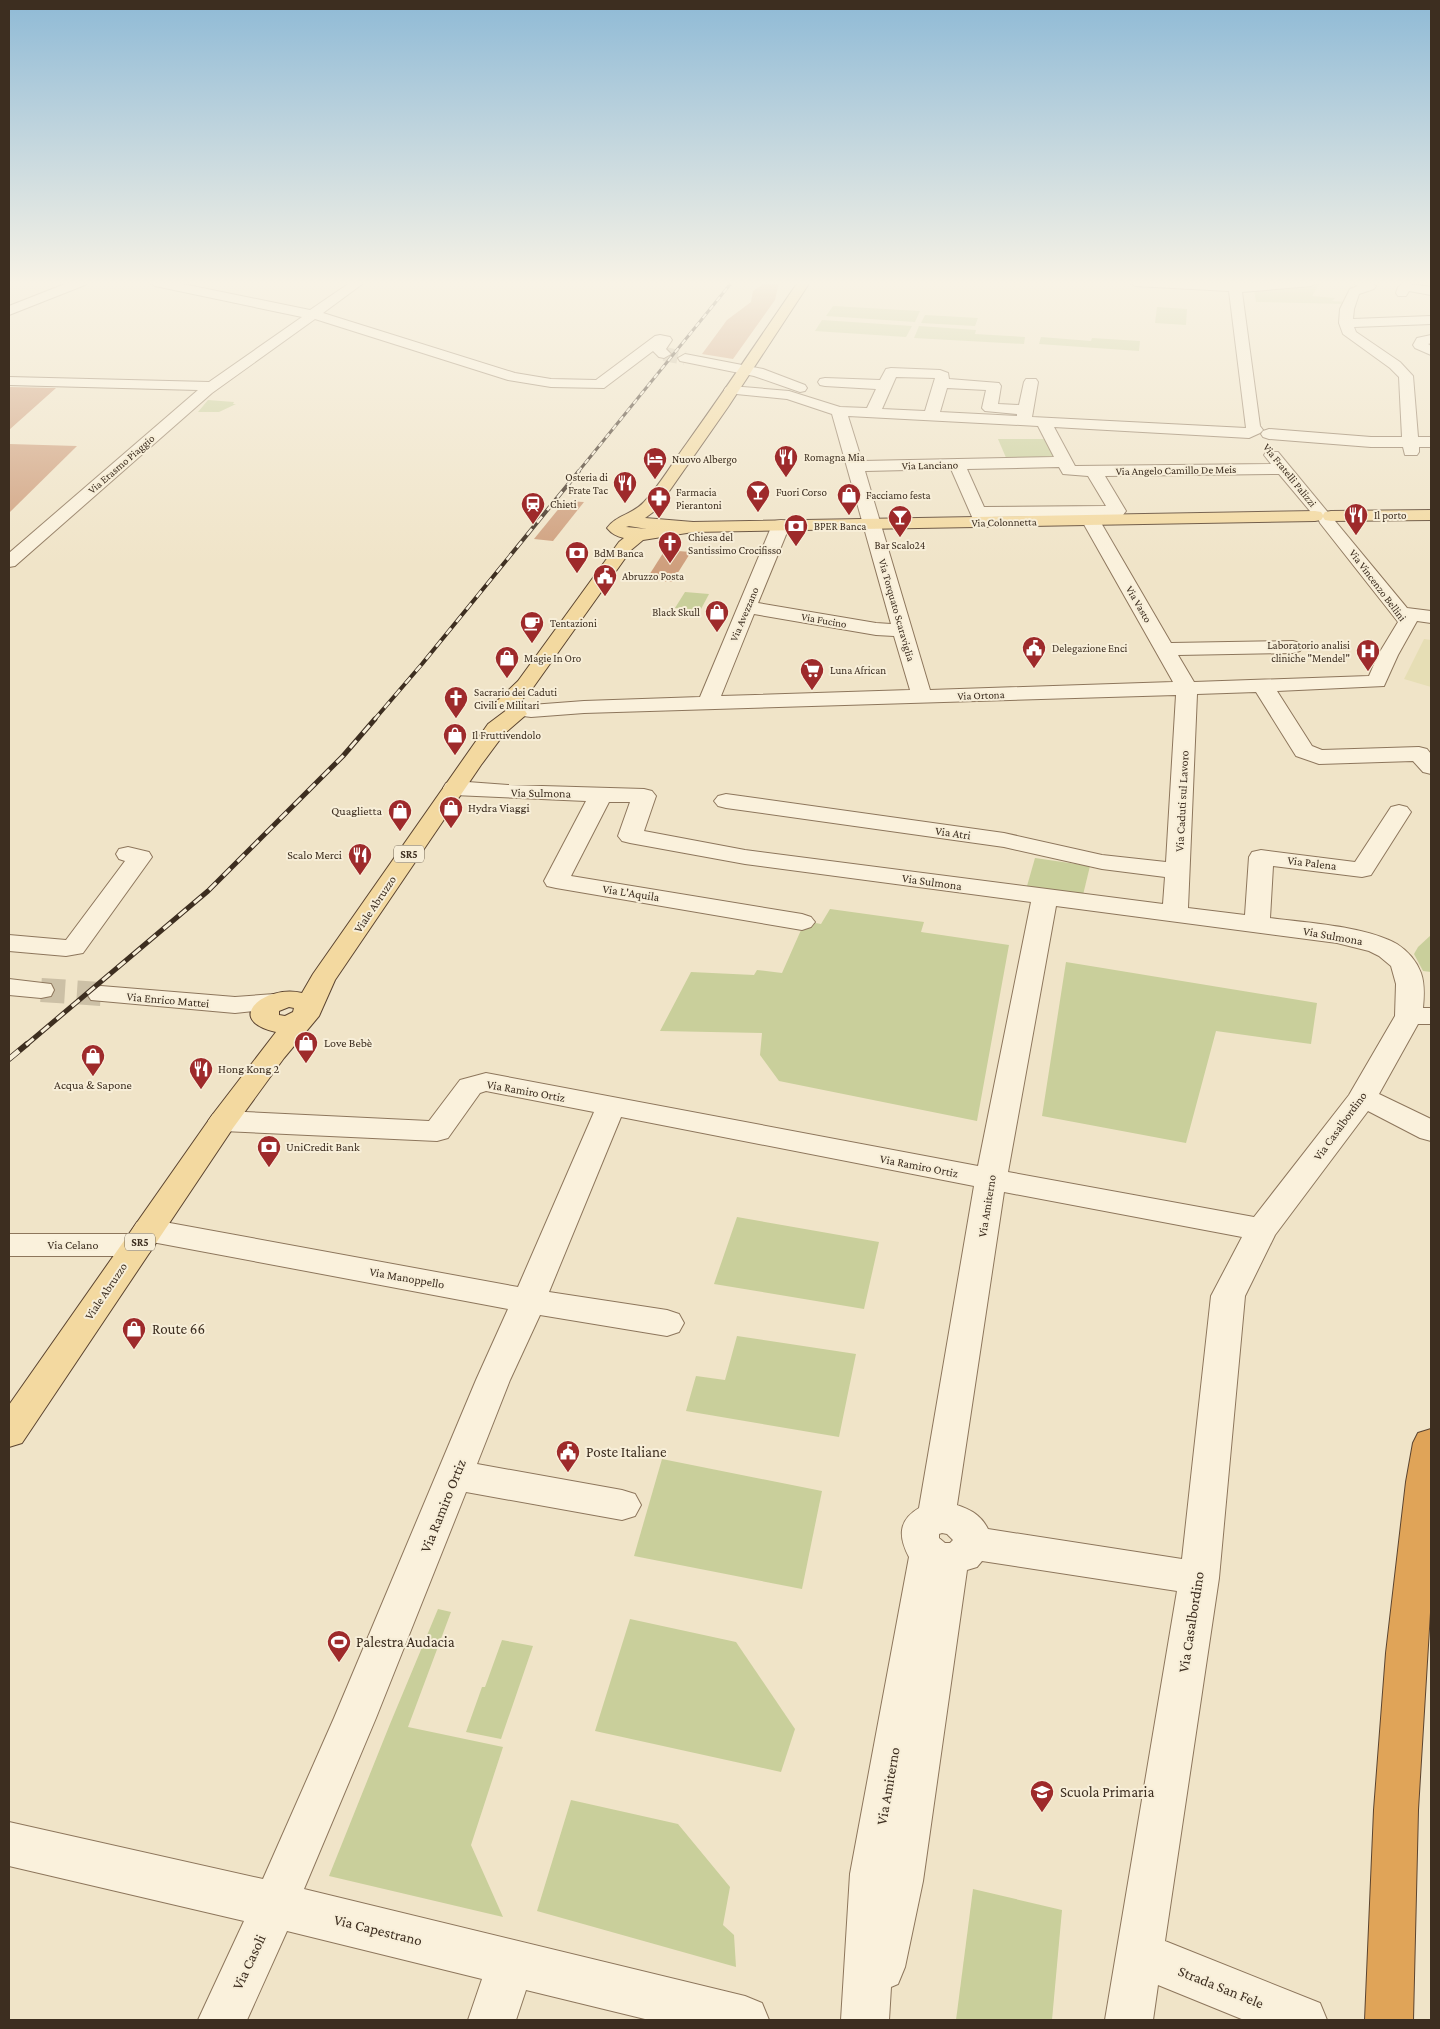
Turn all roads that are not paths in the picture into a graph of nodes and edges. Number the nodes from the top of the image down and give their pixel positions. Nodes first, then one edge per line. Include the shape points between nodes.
1 (226, 377) edge
2 (512, 377) edge
3 (612, 377) edge
4 (741, 377) edge
5 (773, 377) edge
6 (889, 377) edge
7 (1245, 377) edge
8 (1406, 377) edge
9 (942, 379) joint
10 (9, 380) edge
11 (213, 386) junction
12 (823, 386) dead end
13 (987, 386) junction
14 (731, 390) junction
15 (883, 390) junction
16 (899, 397) dead end
17 (918, 398) dead end
18 (934, 407) junction
19 (973, 407) junction
20 (990, 408) junction
21 (839, 412) junction
22 (872, 414) junction
23 (1023, 423) junction
24 (1047, 430) junction
25 (1259, 434) junction
26 (1431, 442) edge
27 (995, 445) dead end
28 (1411, 447) junction
29 (1431, 455) edge
30 (1003, 463) junction
31 (957, 464) junction
32 (856, 466) junction
33 (1067, 467) junction
34 (1283, 470) junction
35 (1094, 471) junction
36 (1431, 515) edge
37 (1323, 516) junction
38 (980, 517) junction
39 (1091, 520) junction
40 (873, 524) junction
41 (781, 525) junction
42 (635, 528) junction
43 (9, 562) edge
44 (746, 607) junction
45 (1400, 612) junction
46 (1431, 616) edge
47 (903, 630) junction
48 (1293, 647) dead end
49 (1165, 649) junction
50 (1377, 682) joint
51 (1262, 686) junction
52 (1187, 688) junction
53 (922, 696) junction
54 (708, 703) junction
55 (517, 707) junction
56 (1431, 767) edge
57 (454, 788) junction
58 (601, 794) junction
59 (726, 801) dead end
60 (1399, 812) dead end
61 (128, 854) dead end
62 (1178, 871) junction
63 (1051, 898) junction
64 (1175, 914) junction
65 (802, 922) dead end
66 (1257, 924) junction
67 (9, 943) edge
68 (9, 987) edge
69 (41, 990) tunnel mouth
70 (101, 994) tunnel mouth
71 (284, 1016) junction
72 (1420, 1016) edge
73 (1361, 1099) junction
74 (611, 1107) junction
75 (223, 1121) junction
76 (1431, 1132) edge
77 (999, 1181) junction
78 (1262, 1230) junction
79 (143, 1238) junction
80 (9, 1245) edge
81 (529, 1300) junction
82 (667, 1323) dead end
83 (9, 1433) edge
84 (1431, 1443) edge
85 (455, 1475) junction
86 (622, 1505) dead end
87 (948, 1538) junction
88 (1199, 1578) junction
89 (9, 1844) edge
90 (275, 1905) junction
91 (1139, 1954) junction
92 (511, 1962) junction
93 (1390, 2002) edge
94 (222, 2020) edge
95 (492, 2020) edge
96 (745, 2020) edge
97 (865, 2020) edge
98 (870, 2020) edge
99 (1129, 2020) edge
100 (1303, 2020) edge

1 - 11 street, Via Erasmo Piaggio
2 - 3 street via 586,386 599,386
4 - 14 main road, SR5
5 - 21 street via 824,400
6 - 15 street
7 - 25 street, Via Fratelli Palizzi via 1252,426
8 - 28 street
9 - 13 street
9 - 18 street
10 - 11 street
11 - 43 street, Via Erasmo Piaggio
12 - 15 street
13 - 19 street
13 - 20 street
13 - 23 street via 1031,385
14 - 21 street via 789,395
14 - 42 main road, SR5
15 - 16 street
15 - 22 street
17 - 18 street
18 - 19 street
18 - 22 street
18 - 23 street
19 - 20 street
20 - 23 street
21 - 22 street
21 - 32 street, Via Torquato Scaraviglia
23 - 24 street
24 - 25 street
24 - 33 street
25 - 28 street
25 - 34 street, Via Fratelli Palizzi
26 - 28 street
27 - 30 street
28 - 29 street
30 - 31 street, Via Lanciano
30 - 33 street, Via Lanciano
31 - 32 street, Via Lanciano
31 - 38 street
32 - 40 street, Via Torquato Scaraviglia
33 - 35 street, Via Angelo Camillo De Meis
34 - 35 street, Via Angelo Camillo De Meis
34 - 37 street, Via Fratelli Palizzi
35 - 38 street via 1117,511
36 - 37 main road, Via Colonnetta
37 - 39 main road, Via Colonnetta
37 - 45 street, Via Vincenzo Bellini
38 - 39 main road, Via Colonnetta
38 - 40 main road, Via Colonnetta
39 - 49 street, Via Vasto
40 - 41 main road, Via Colonnetta
40 - 47 street, Via Torquato Scaraviglia
41 - 42 main road, Via Colonnetta
41 - 44 street, Via Avezzano
42 - 55 main road, Viale Abruzzo / SR5
44 - 47 street, Via Fucino via 876,629
44 - 54 street, Via Avezzano
45 - 46 street
45 - 50 street, Via Vincenzo Bellini via 1408,622 1388,655
47 - 53 street, Via Torquato Scaraviglia
48 - 49 street
49 - 52 street, Via Vasto
50 - 51 street, Via Ortona
51 - 52 street, Via Ortona
51 - 56 street via 1304,751 1319,757 1419,754
52 - 53 street, Via Ortona
52 - 62 street, Via Caduti sul Lavoro
53 - 54 street, Via Ortona
54 - 55 street, Via Ortona
55 - 57 main road, Viale Abruzzo / SR5
57 - 58 street, Via Sulmona
57 - 71 main road, Viale Abruzzo / SR5 via 322,980
58 - 63 street, Via Sulmona via 644,796 630,836 745,857
58 - 65 street, Via L'Aquila via 556,881
59 - 62 street, Via Atri via 1004,840 1102,862
60 - 66 street, Via Palena via 1362,870 1261,857
61 - 67 street via 140,857 74,947
62 - 64 street, Via Caduti sul Lavoro
63 - 64 street, Via Sulmona
63 - 77 street, Via Amiterno via 1020,1124
64 - 66 street, Via Sulmona
66 - 72 street, Via Sulmona via 1337,935 1371,943 1398,955 1408,974
68 - 69 street
70 - 71 street, Via Enrico Mattei via 235,1005
71 - 75 main road, Viale Abruzzo / SR5
72 - 73 street, Via Casalbordino
73 - 76 street via 1374,1102
73 - 78 street, Via Casalbordino
74 - 75 street, Via Ramiro Ortiz via 486,1082 470,1086 437,1131
74 - 77 street, Via Ramiro Ortiz
74 - 81 street, Via Ramiro Ortiz
75 - 79 main road, Viale Abruzzo / SR5
77 - 78 street
77 - 87 street, Via Amiterno via 997,1236
78 - 88 street, Via Casalbordino via 1228,1296
79 - 80 street, Via Celano
79 - 81 street, Via Manoppello
79 - 83 main road, Viale Abruzzo / SR5
81 - 82 street, Via Manoppello
81 - 85 street, Via Ramiro Ortiz
84 - 93 highway via 1403,1678 1395,1796
85 - 86 street
85 - 90 street, Via Ramiro Ortiz via 356,1718
87 - 88 street
87 - 97 street, Via Amiterno via 873,1874
87 - 98 street, Via Amiterno via 900,1881
88 - 91 street, Via Casalbordino
89 - 90 street, Via Capestrano
90 - 92 street, Via Capestrano
90 - 94 street, Via Casoli
91 - 99 street, Via Casalbordino
91 - 100 street, Strada San Fele
92 - 95 street
92 - 96 street, Via Capestrano

